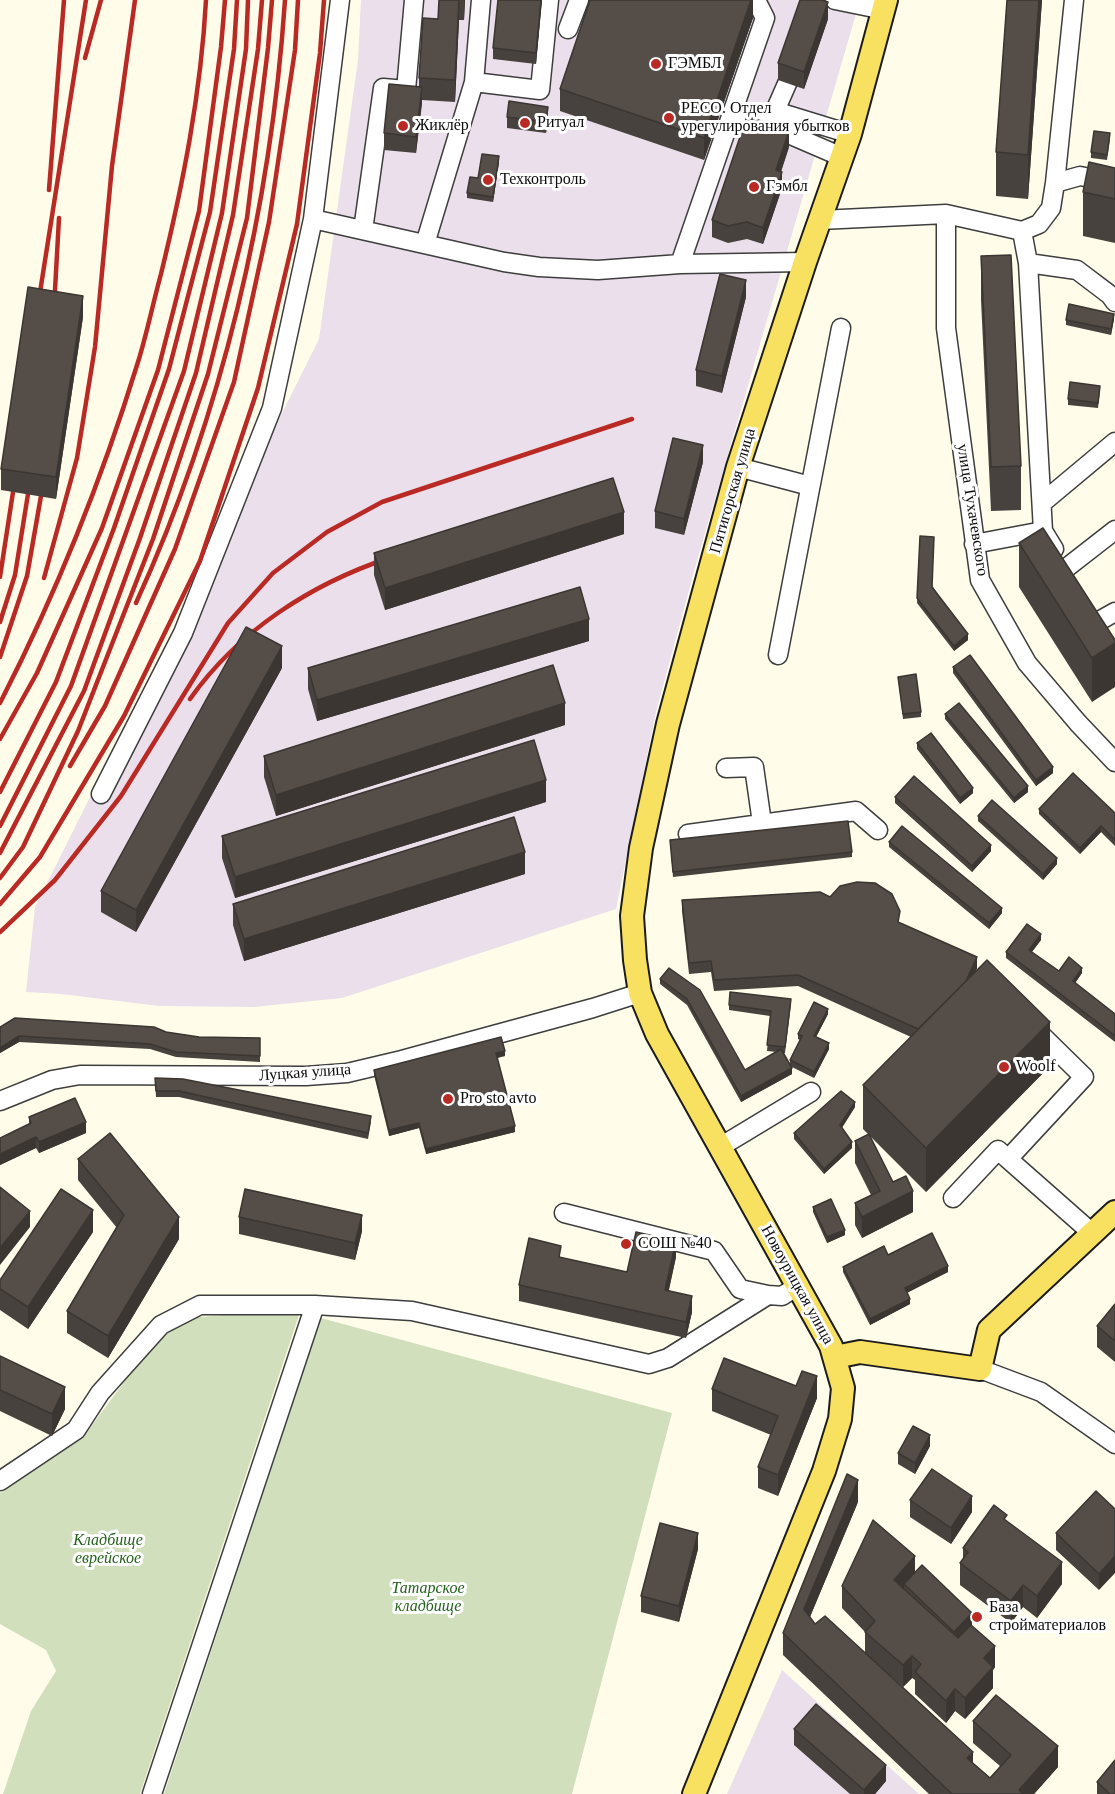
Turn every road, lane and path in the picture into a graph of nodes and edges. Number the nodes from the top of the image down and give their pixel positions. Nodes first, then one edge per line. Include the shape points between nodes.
1 (340, 0) edge
2 (414, 0) edge
3 (481, 0) edge
4 (549, 0) edge
5 (579, 0) edge
6 (756, 0) edge
7 (1074, 0) edge
8 (827, 3) edge
9 (885, 5) edge
10 (568, 29) dead end
11 (807, 40) edge
12 (474, 82) junction
13 (733, 110) junction
14 (850, 134) junction
15 (842, 157) junction
16 (1055, 183) junction
17 (1115, 183) edge
18 (946, 214) junction
19 (313, 219) junction
20 (820, 220) junction
21 (363, 230) junction
22 (1022, 231) junction
23 (425, 244) junction
24 (805, 262) junction
25 (1028, 263) junction
26 (680, 264) junction
27 (1115, 302) edge
28 (841, 328) dead end
29 (1115, 442) edge
30 (738, 467) junction
31 (810, 486) junction
32 (1042, 503) junction
33 (1115, 530) edge
34 (1043, 531) junction
35 (974, 544) junction
36 (1065, 569) junction
37 (1076, 586) edge
38 (1087, 604) edge
39 (1115, 612) edge
40 (778, 655) dead end
41 (1115, 762) edge
42 (726, 768) dead end
43 (101, 794) dead end
44 (762, 824) junction
45 (878, 830) dead end
46 (688, 834) dead end
47 (640, 993) junction
48 (1022, 1016) edge
49 (812, 1092) dead end
50 (0, 1101) edge
51 (720, 1147) junction
52 (1008, 1159) junction
53 (953, 1198) dead end
54 (1115, 1212) edge
55 (564, 1213) dead end
56 (1092, 1233) junction
57 (799, 1285) junction
58 (768, 1295) junction
59 (315, 1305) junction
60 (835, 1357) junction
61 (980, 1369) junction
62 (1115, 1444) edge
63 (0, 1480) edge
64 (152, 1794) edge
65 (693, 1794) edge

1 - 19 street
2 - 21 street via 406,90 383,88
3 - 12 street
4 - 12 street via 540,90
5 - 10 street
6 - 13 street via 765,18
7 - 16 street
8 - 9 street
9 - 14 main road, Пятигорская улица
11 - 14 street via 775,111
12 - 23 street
13 - 15 street
13 - 26 street
14 - 15 main road, Пятигорская улица
15 - 20 main road, Пятигорская улица
16 - 17 street via 1080,176
16 - 22 street via 1051,208 1039,224
18 - 20 street
18 - 22 street
18 - 35 street, улица Тухачевского via 946,328
19 - 21 street
19 - 43 street via 272,408 183,633
20 - 24 main road, Пятигорская улица
21 - 23 street
22 - 25 street
23 - 26 street via 539,267 598,270
24 - 26 street
24 - 30 main road, Пятигорская улица
25 - 27 street via 1077,270
25 - 32 street
28 - 31 street
29 - 32 street
30 - 31 street
30 - 47 main road, Пятигорская улица via 668,724 642,848 632,916
31 - 40 street
32 - 34 street
33 - 36 street
34 - 35 street
34 - 36 street
35 - 41 street, улица Тухачевского via 980,580 1027,663
36 - 37 street
38 - 39 street via 1104,627
42 - 44 street via 754,767
44 - 45 street via 856,811
44 - 46 street
47 - 50 street, Луцкая улица via 347,1073 294,1077 80,1076 52,1080
47 - 51 main road, Новоурицкая улица via 657,1034
48 - 52 street via 1084,1077
49 - 51 street
51 - 57 main road, Новоурицкая улица
52 - 53 street via 998,1150
52 - 56 street
54 - 56 main road
55 - 58 street via 714,1251 740,1289
56 - 61 main road via 989,1330
57 - 58 street via 783,1296
57 - 60 main road, Новоурицкая улица
58 - 59 street via 668,1358 649,1364 412,1311
59 - 63 street via 200,1305 161,1325 100,1393 76,1430
59 - 64 street
60 - 61 main road via 860,1352
60 - 65 main road, Новоурицкая улица via 843,1388 841,1409 824,1471
61 - 62 street via 1041,1392

